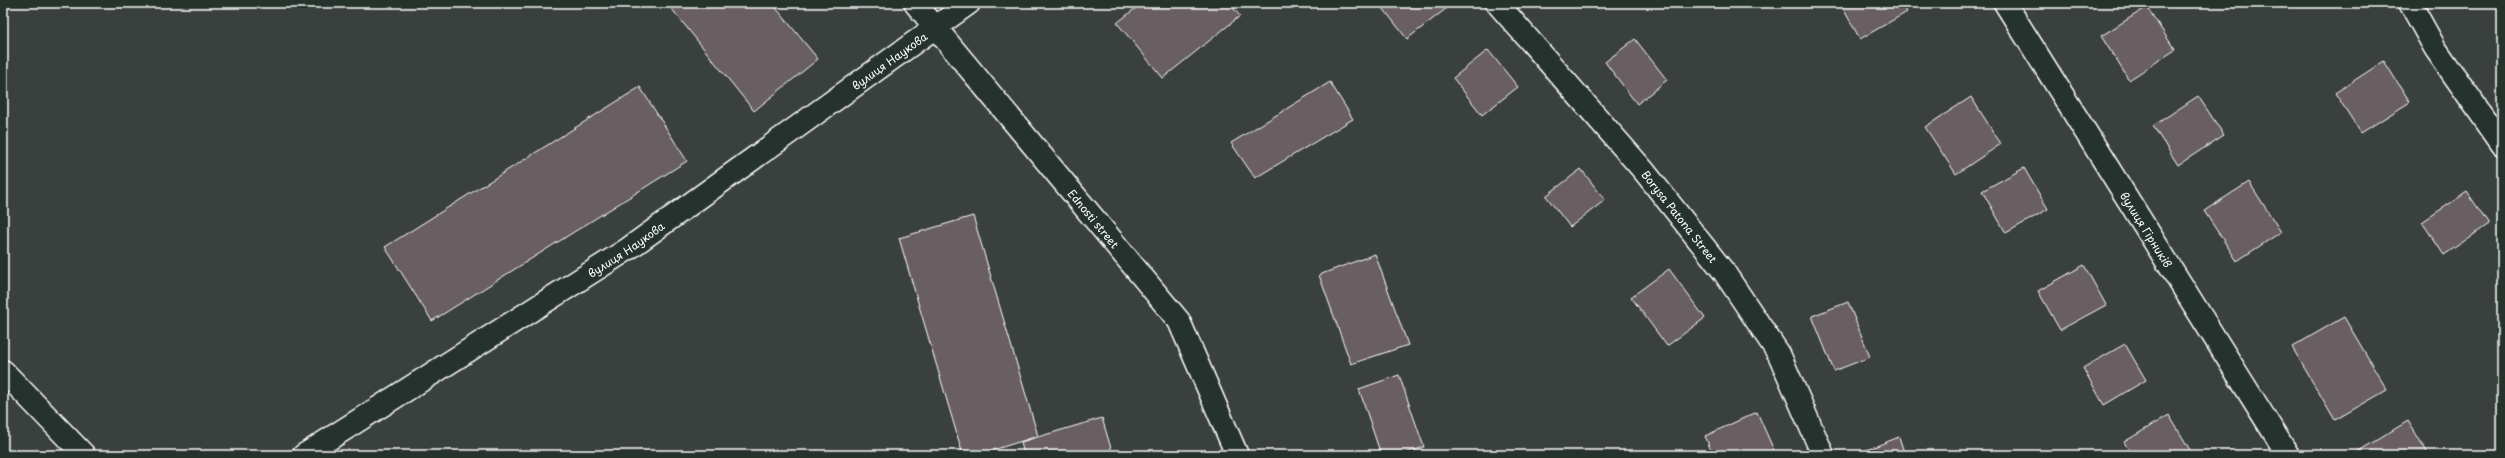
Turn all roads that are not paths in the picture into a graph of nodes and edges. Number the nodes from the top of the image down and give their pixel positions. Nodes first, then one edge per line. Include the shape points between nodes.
1 (915, 3) edge
2 (969, 3) edge
3 (1497, 3) edge
4 (2005, 3) edge
5 (2410, 3) edge
6 (935, 27) junction
7 (2502, 144) edge
8 (3, 371) edge
9 (84, 455) edge
10 (304, 455) edge
11 (1237, 455) edge
12 (1823, 455) edge
13 (2288, 455) edge

1 - 6 street, Ednosti street
2 - 6 street, вулиця Наукова
3 - 12 street, Borysa Patona Street via 1644,171 1724,272 1780,354
4 - 13 street, вулиця Гірників
5 - 7 street via 2435,48
6 - 10 street, вулиця Наукова via 628,249
6 - 11 street, Ednosti street via 1179,321
8 - 9 street

